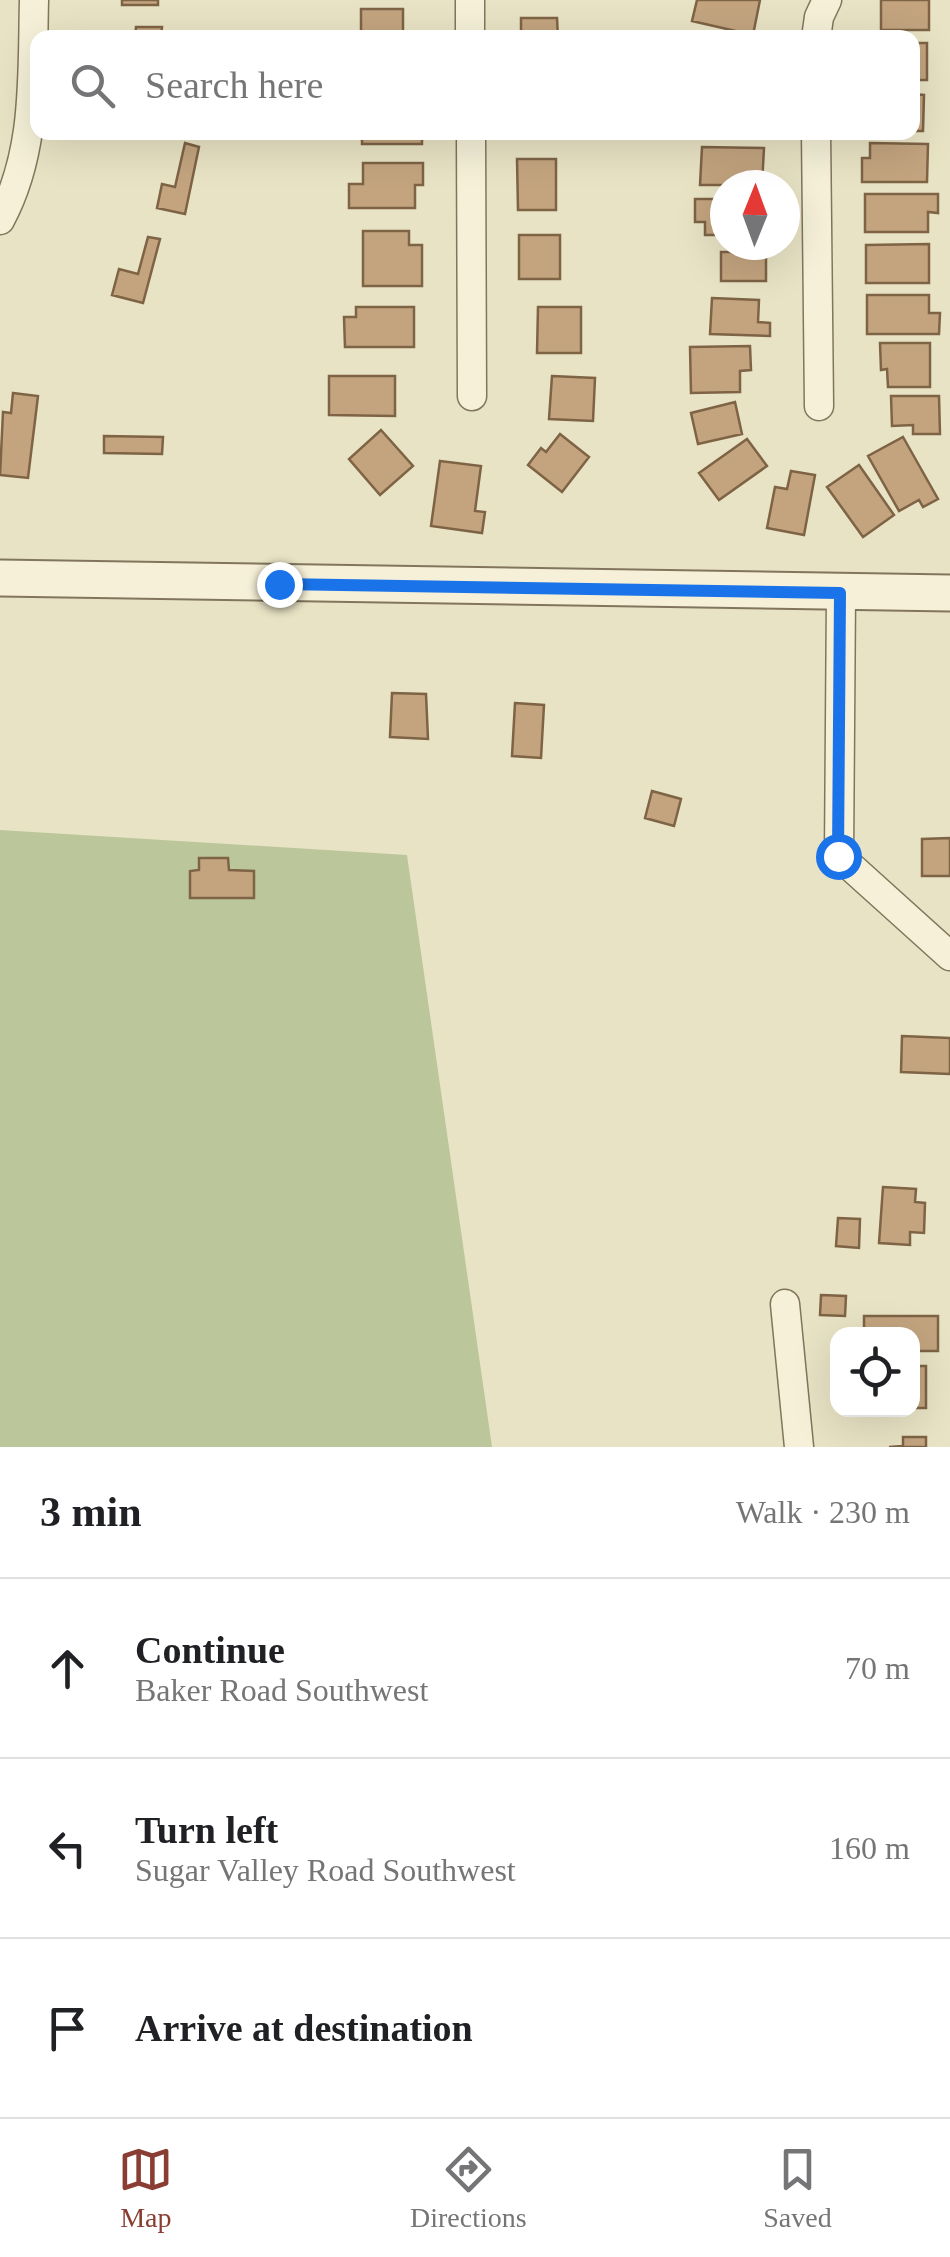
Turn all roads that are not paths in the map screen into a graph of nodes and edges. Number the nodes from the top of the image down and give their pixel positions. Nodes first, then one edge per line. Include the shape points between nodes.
1 (34, 0) edge
2 (470, 0) edge
3 (827, 0) edge
4 (33, 30) edge
5 (470, 30) edge
6 (817, 30) edge
7 (30, 128) edge
8 (471, 140) edge
9 (816, 140) edge
10 (0, 220) edge
11 (472, 396) dead end
12 (819, 406) dead end
13 (0, 578) edge
14 (840, 593) junction
15 (950, 593) edge
16 (950, 956) edge
17 (786, 1304) dead end
18 (799, 1447) edge

1 - 4 street
2 - 5 street
3 - 6 street
7 - 10 street via 21,173
8 - 11 street
9 - 12 street
13 - 14 street
14 - 15 street
14 - 16 street via 838,856
17 - 18 street

